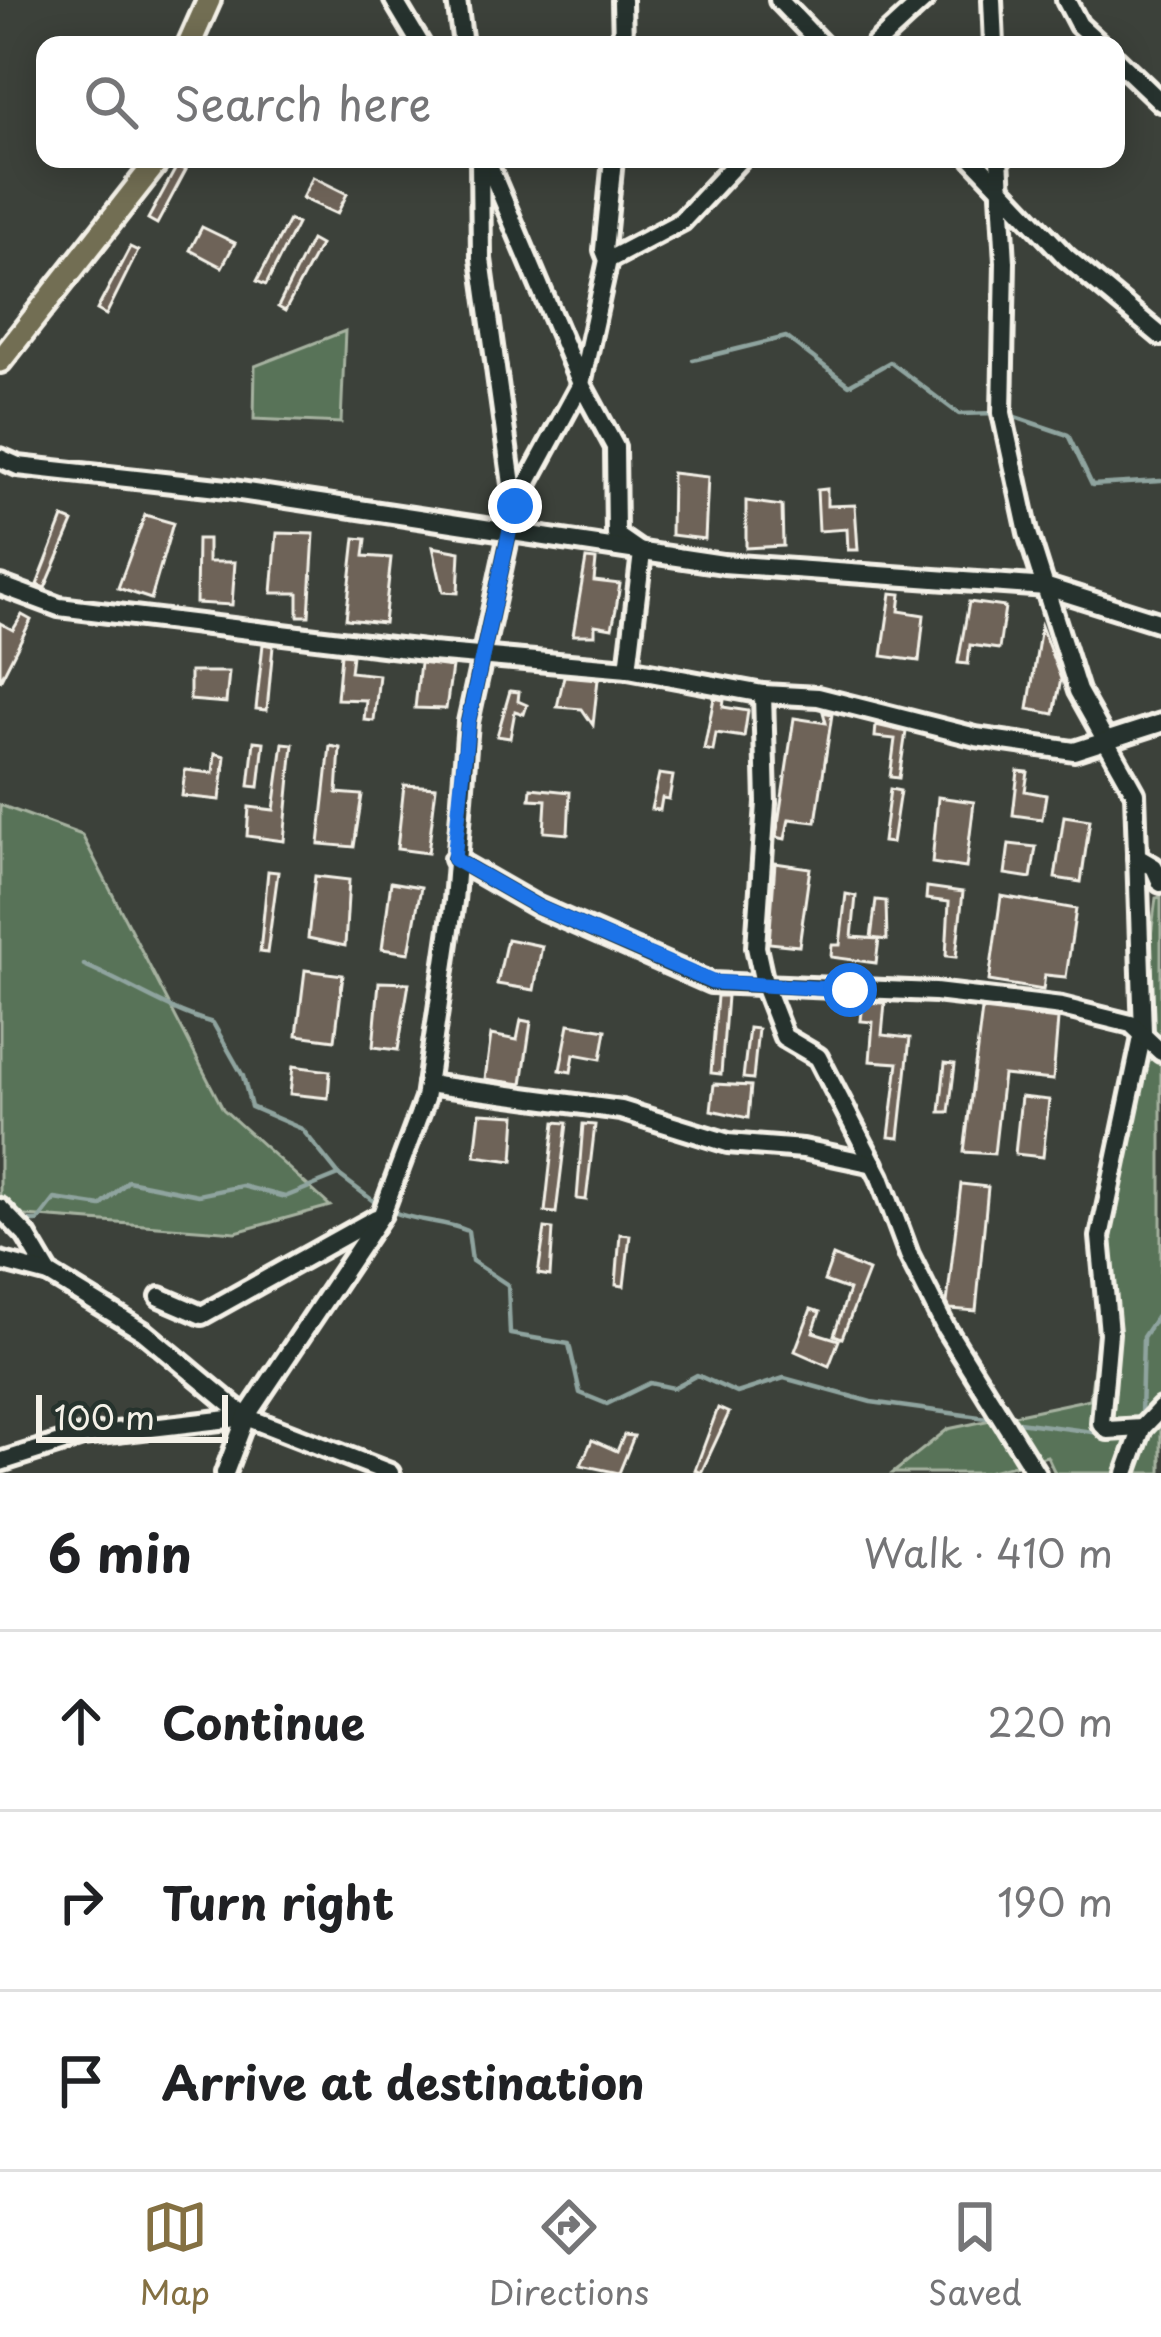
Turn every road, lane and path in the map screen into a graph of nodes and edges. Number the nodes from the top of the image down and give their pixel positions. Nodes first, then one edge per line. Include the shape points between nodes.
1 (208, 0) edge
2 (394, 0) edge
3 (457, 0) edge
4 (622, 0) edge
5 (778, 0) edge
6 (924, 0) edge
7 (992, 0) edge
8 (1066, 0) edge
9 (193, 36) edge
10 (416, 36) edge
11 (462, 36) edge
12 (623, 36) edge
13 (813, 36) edge
14 (885, 36) edge
15 (994, 36) edge
16 (1091, 36) edge
17 (1125, 68) edge
18 (1161, 102) edge
19 (152, 168) edge
20 (483, 168) edge
21 (487, 168) edge
22 (612, 168) edge
23 (731, 168) edge
24 (984, 168) edge
25 (999, 168) edge
26 (1000, 182) junction
27 (608, 260) junction
28 (1161, 336) edge
29 (0, 361) edge
30 (581, 384) junction
31 (0, 458) edge
32 (515, 506) junction
33 (509, 535) junction
34 (642, 553) junction
35 (0, 585) edge
36 (1047, 586) junction
37 (1161, 622) edge
38 (483, 656) junction
39 (628, 669) junction
40 (764, 694) junction
41 (1161, 723) edge
42 (1107, 744) junction
43 (1137, 857) junction
44 (454, 859) junction
45 (1161, 883) edge
46 (765, 988) junction
47 (1143, 1033) junction
48 (1161, 1052) edge
49 (427, 1084) junction
50 (874, 1164) junction
51 (0, 1208) edge
52 (382, 1214) junction
53 (0, 1261) edge
54 (49, 1274) junction
55 (160, 1297) dead end
56 (1161, 1408) edge
57 (246, 1417) junction
58 (1142, 1428) junction
59 (0, 1462) edge
60 (225, 1473) edge
61 (390, 1473) edge
62 (1036, 1473) edge
63 (1126, 1473) edge

1 - 9 main road
2 - 10 street
3 - 11 street
4 - 12 street
5 - 13 street
6 - 14 street
7 - 15 street
8 - 16 street
17 - 18 street
19 - 29 main road
20 - 32 street via 481,259
21 - 30 street
22 - 27 street
23 - 27 street via 682,220
24 - 26 street
25 - 26 street
26 - 28 street via 1066,257
26 - 36 street via 1002,413
27 - 30 street
30 - 32 street
30 - 34 street via 615,447 616,535
31 - 33 street
32 - 33 street
33 - 34 street
33 - 38 street
34 - 36 street
34 - 39 street
35 - 38 street via 59,607
36 - 37 street
36 - 42 street via 1078,692
38 - 39 street
38 - 44 street
39 - 40 street
40 - 42 street via 1074,752
40 - 46 street via 756,946
41 - 42 street
42 - 43 street via 1135,793
43 - 45 street
43 - 47 street
44 - 46 street via 538,907 712,982
44 - 49 street
46 - 47 street via 935,992 1062,1007
46 - 50 street via 784,1037 818,1057
47 - 48 street
47 - 58 street via 1100,1237 1109,1333 1101,1423 1108,1430
49 - 50 street via 621,1110 728,1143
49 - 52 street
50 - 62 street via 945,1327
51 - 54 street
52 - 55 street via 202,1315
52 - 57 street
53 - 54 street
54 - 57 street via 144,1332
56 - 58 street
57 - 59 street via 82,1436
57 - 60 street
57 - 61 street
58 - 63 street

